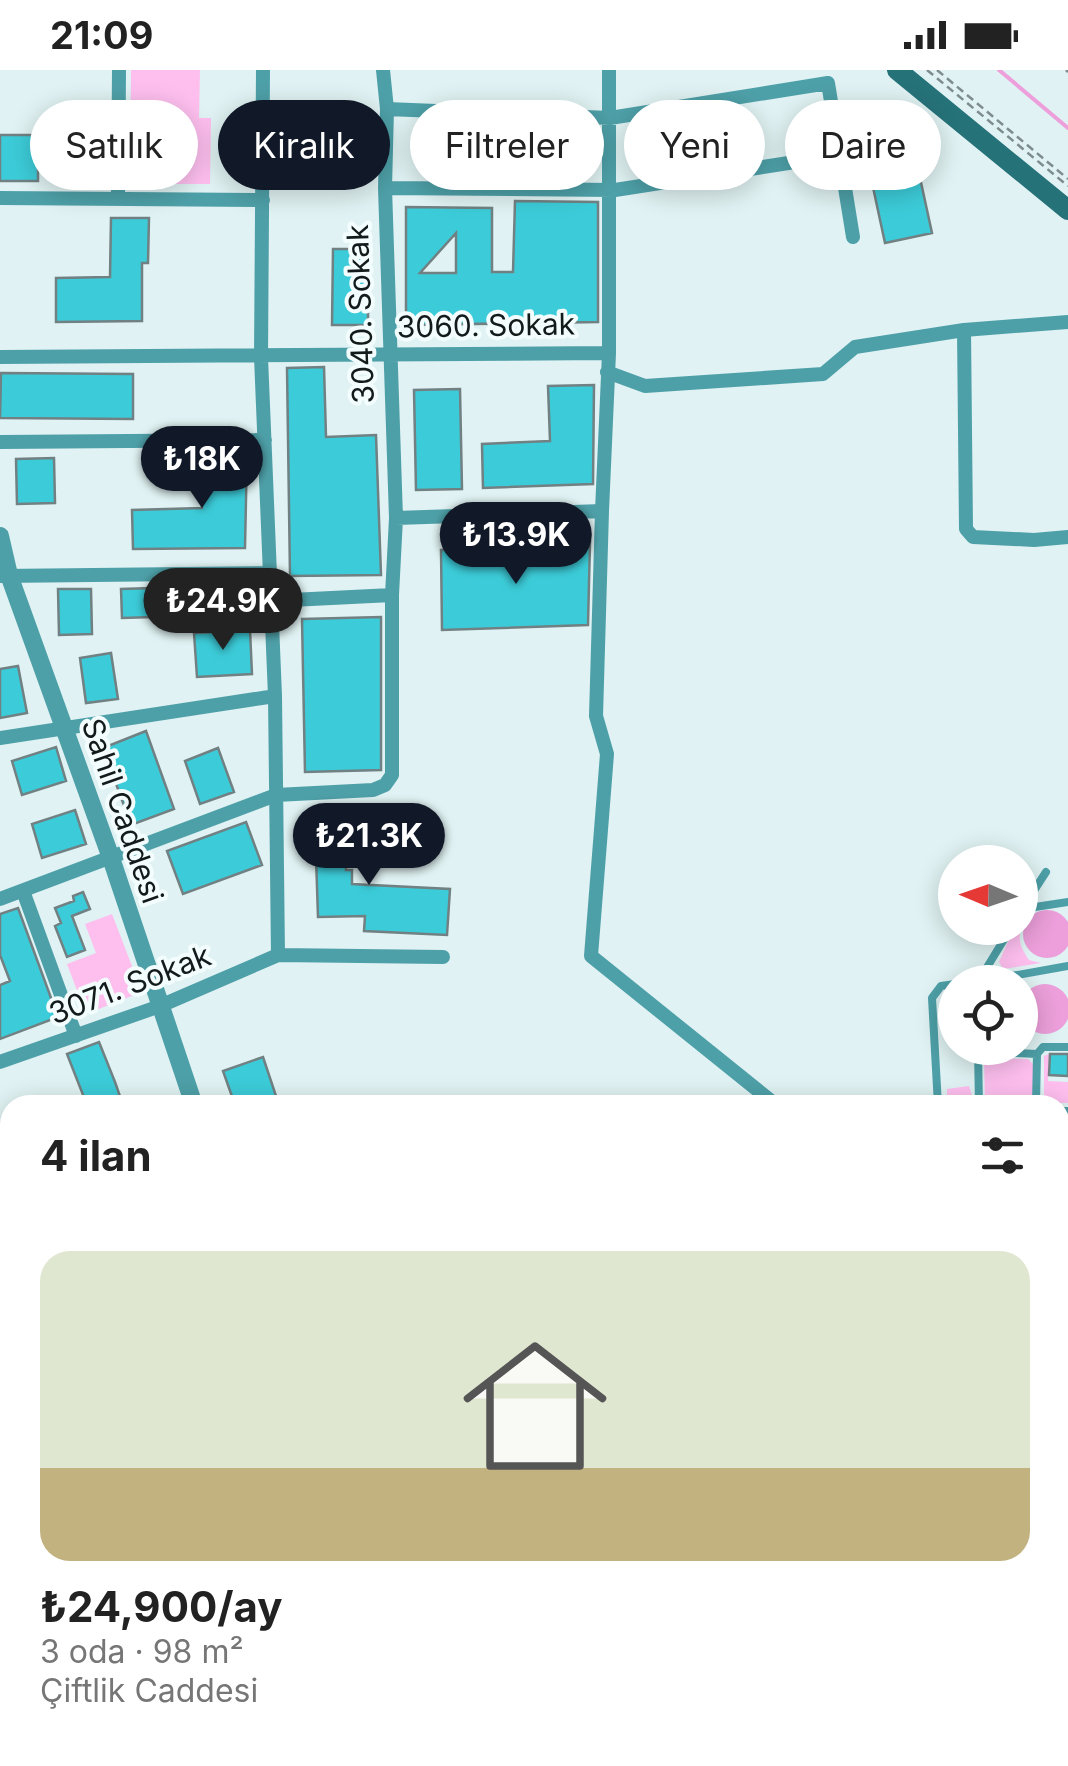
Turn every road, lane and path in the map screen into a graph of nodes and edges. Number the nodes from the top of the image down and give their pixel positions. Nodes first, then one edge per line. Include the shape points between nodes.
1 (119, 70) edge
2 (263, 70) edge
3 (383, 70) edge
4 (609, 70) edge
5 (897, 70) edge
6 (927, 70) edge
7 (937, 70) edge
8 (386, 100) edge
9 (831, 100) edge
10 (390, 110) edge
11 (610, 118) junction
12 (785, 163) edge
13 (1068, 179) edge
14 (1068, 186) edge
15 (390, 188) edge
16 (385, 190) edge
17 (609, 190) junction
18 (846, 190) edge
19 (118, 197) junction
20 (0, 198) edge
21 (263, 200) junction
22 (1068, 210) edge
23 (854, 237) dead end
24 (1068, 322) edge
25 (964, 330) junction
26 (609, 352) junction
27 (390, 355) junction
28 (260, 357) junction
29 (0, 358) edge
30 (607, 372) junction
31 (265, 440) junction
32 (0, 442) edge
33 (602, 511) junction
34 (396, 518) junction
35 (0, 536) edge
36 (1068, 538) edge
37 (270, 572) junction
38 (4, 575) edge
39 (392, 595) junction
40 (271, 601) junction
41 (275, 696) junction
42 (63, 726) junction
43 (0, 738) edge
44 (276, 794) junction
45 (111, 858) junction
46 (1046, 872) dead end
47 (1038, 884) edge
48 (23, 891) junction
49 (1, 894) edge
50 (1068, 902) edge
51 (1038, 907) edge
52 (278, 955) junction
53 (443, 958) dead end
54 (1068, 966) edge
55 (1038, 971) edge
56 (938, 990) edge
57 (160, 1006) junction
58 (76, 1036) junction
59 (1068, 1048) edge
60 (1038, 1053) edge
61 (0, 1062) edge
62 (978, 1065) edge
63 (1037, 1065) edge
64 (191, 1095) edge
65 (764, 1095) edge
66 (937, 1095) edge
67 (979, 1095) edge
68 (1036, 1095) edge

1 - 19 street
2 - 21 street
3 - 8 street
4 - 11 street
5 - 22 main road
6 - 14 path
7 - 13 path
9 - 11 street via 828,83
10 - 11 street
11 - 17 street
12 - 17 street, 3040. Sokak
15 - 17 street, 3040. Sokak
16 - 27 street, 3040. Sokak
17 - 26 street
18 - 23 street
19 - 20 street
19 - 21 street
21 - 28 street
24 - 25 street
25 - 30 street via 855,347 823,374 645,386
25 - 36 street via 966,530 973,537
26 - 27 street, 3060. Sokak
26 - 30 street, 3060. Sokak
27 - 28 street, 3060. Sokak
27 - 34 street, 3040. Sokak
28 - 29 street, 3060. Sokak
28 - 31 street
30 - 33 street, 3060. Sokak
31 - 32 street
31 - 37 street
33 - 34 street
33 - 65 street, 3060. Sokak via 596,716 607,754 591,956
34 - 39 street, 3040. Sokak
35 - 38 street, Sahil Caddesi
37 - 38 street
37 - 40 street
38 - 42 street, Sahil Caddesi
39 - 40 street
39 - 44 street, 3040. Sokak via 390,780 372,790
40 - 41 street
41 - 42 street
41 - 44 street
42 - 43 street
42 - 45 street, Sahil Caddesi
44 - 45 street
44 - 52 street
45 - 48 street
45 - 57 street, Sahil Caddesi
46 - 47 lane
48 - 49 street
48 - 58 street
50 - 51 lane
52 - 53 street
52 - 57 street, 3071. Sokak
54 - 55 lane
56 - 66 lane via 932,998
57 - 58 street, 3071. Sokak
57 - 64 street, Sahil Caddesi
58 - 61 street, 3071. Sokak
59 - 60 lane
62 - 67 lane
63 - 68 lane

